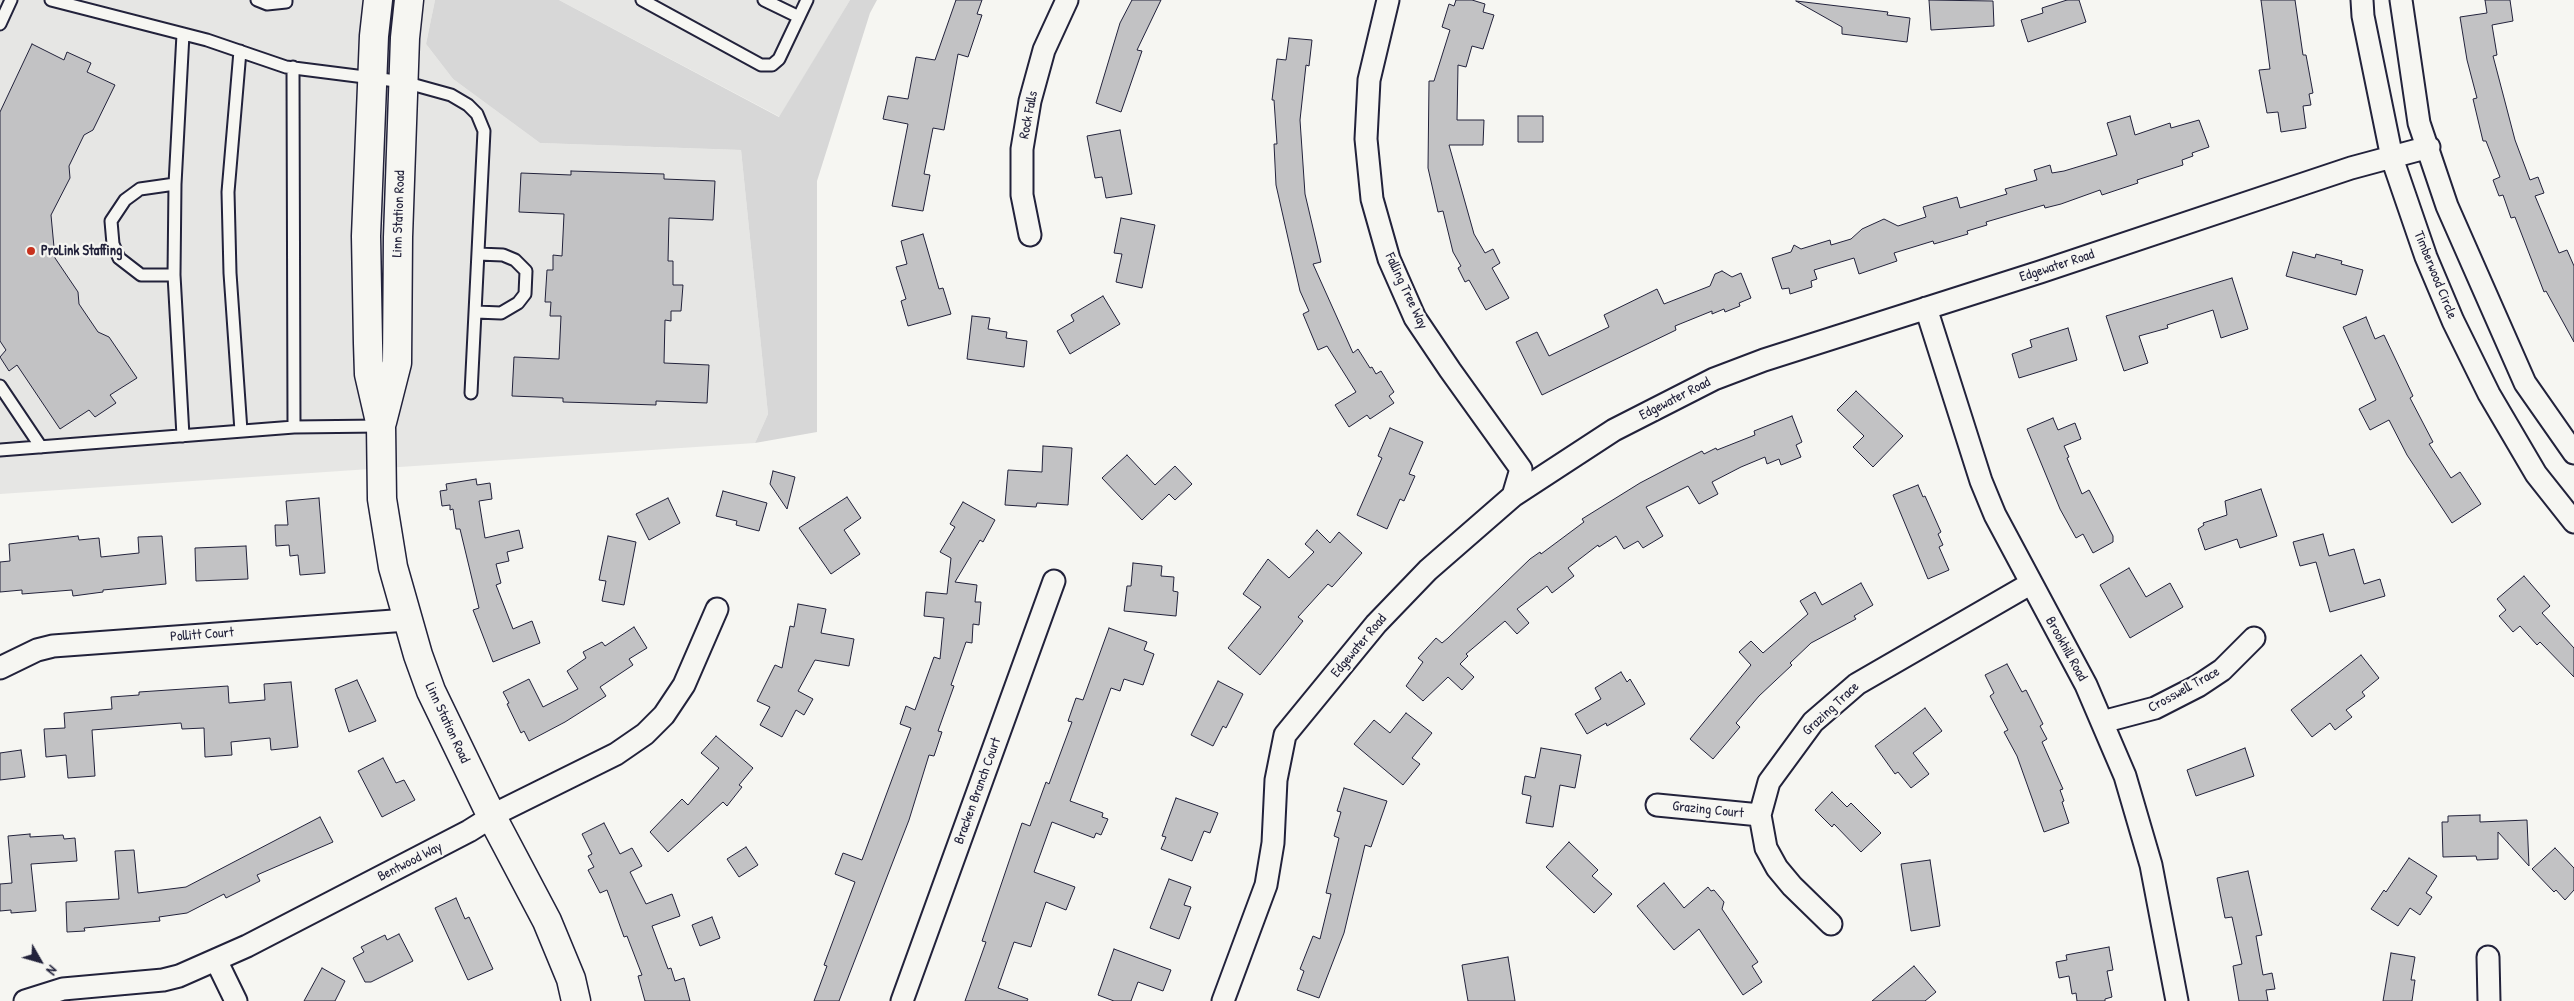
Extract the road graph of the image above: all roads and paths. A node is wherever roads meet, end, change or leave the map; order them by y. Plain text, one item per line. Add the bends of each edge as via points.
1 (11, 0) edge
2 (51, 0) edge
3 (257, 0) edge
4 (286, 0) edge
5 (378, 0) edge
6 (409, 0) edge
7 (642, 0) edge
8 (764, 0) edge
9 (807, 0) edge
10 (1067, 0) edge
11 (1388, 0) edge
12 (2362, 0) edge
13 (2401, 0) edge
14 (799, 17) junction
15 (0, 24) edge
16 (183, 34) junction
17 (240, 51) junction
18 (292, 67) junction
19 (372, 78) junction
20 (404, 82) junction
21 (2429, 147) junction
22 (2392, 158) junction
23 (175, 184) junction
24 (1030, 235) dead end
25 (478, 254) junction
26 (174, 275) junction
27 (1926, 308) junction
28 (476, 312) junction
29 (1, 389) edge
30 (471, 393) dead end
31 (381, 426) junction
32 (294, 427) junction
33 (241, 431) junction
34 (183, 436) junction
35 (41, 447) junction
36 (0, 450) edge
37 (2574, 453) edge
38 (1513, 496) junction
39 (2574, 522) edge
40 (1054, 581) dead end
41 (2030, 584) junction
42 (717, 609) dead end
43 (407, 620) junction
44 (2254, 638) dead end
45 (0, 668) edge
46 (2102, 722) junction
47 (1657, 804) dead end
48 (1760, 814) junction
49 (492, 817) junction
50 (1831, 924) dead end
51 (2488, 957) dead end
52 (216, 960) junction
53 (25, 1001) edge
54 (236, 1001) edge
55 (576, 1001) edge
56 (902, 1001) edge
57 (1222, 1001) edge
58 (2177, 1001) edge
59 (2489, 1001) edge

1 - 15 lane
2 - 16 lane
3 - 4 lane via 267,4
5 - 19 street, Linn Station Road
6 - 20 street, Linn Station Road
7 - 14 lane via 762,65 772,65 778,59
8 - 14 lane
9 - 14 lane
10 - 24 street, Rock Falls via 1044,50 1030,101 1022,149 1022,195
11 - 38 street, Falling Tree Way via 1369,80 1366,139 1372,199 1388,259 1415,318 1521,469
12 - 22 street, Timberwood Circle
13 - 21 street via 2419,123
16 - 17 lane
16 - 23 lane
17 - 18 lane
17 - 33 lane via 228,192
18 - 19 lane
18 - 32 lane
19 - 20 lane
19 - 31 street, Linn Station Road via 366,236 368,343 369,374
20 - 25 lane via 451,95 477,114 484,131
20 - 31 street, Linn Station Road via 398,237 398,363
21 - 22 street, Edgewater Road
21 - 37 street via 2447,206 2525,383
22 - 27 street, Edgewater Road via 2351,168
22 - 39 street, Timberwood Circle via 2426,257 2489,394 2536,474
23 - 26 lane
23 - 26 lane via 140,189 125,200 111,221 118,258 140,274
25 - 28 lane
25 - 28 lane via 502,255 516,260 526,272 526,279 525,294 518,303 501,313
26 - 34 lane
27 - 38 street, Edgewater Road via 1835,335 1714,380 1614,430
27 - 41 street, Brookhill Road via 1981,481
28 - 30 lane
29 - 35 lane
31 - 32 lane
31 - 43 street, Linn Station Road via 382,500 393,566
32 - 33 lane
33 - 34 lane
34 - 35 lane
35 - 36 lane
38 - 57 street, Edgewater Road via 1428,570 1376,624 1285,735 1276,780 1273,843 1266,885
40 - 56 street, Bracken Branch Court
41 - 46 street, Brookhill Road via 2086,685
41 - 48 street, Grazing Trace via 1879,670 1837,700 1797,741 1769,782
42 - 49 street, Bentwood Way via 684,685 664,715 645,734 616,754
43 - 45 street, Pollitt Court via 53,646
43 - 49 street, Linn Station Road via 431,691
44 - 46 street, Crosswell Trace via 2222,670 2198,686 2156,708
46 - 58 street, Brookhill Road via 2125,776 2151,865
47 - 48 street, Grazing Court
48 - 50 street, Grazing Trace via 1766,848 1777,868
49 - 52 street, Bentwood Way
49 - 55 street, Linn Station Road via 547,921 571,979
51 - 59 street
52 - 53 street, Bentwood Way via 163,980 62,989
52 - 54 street

